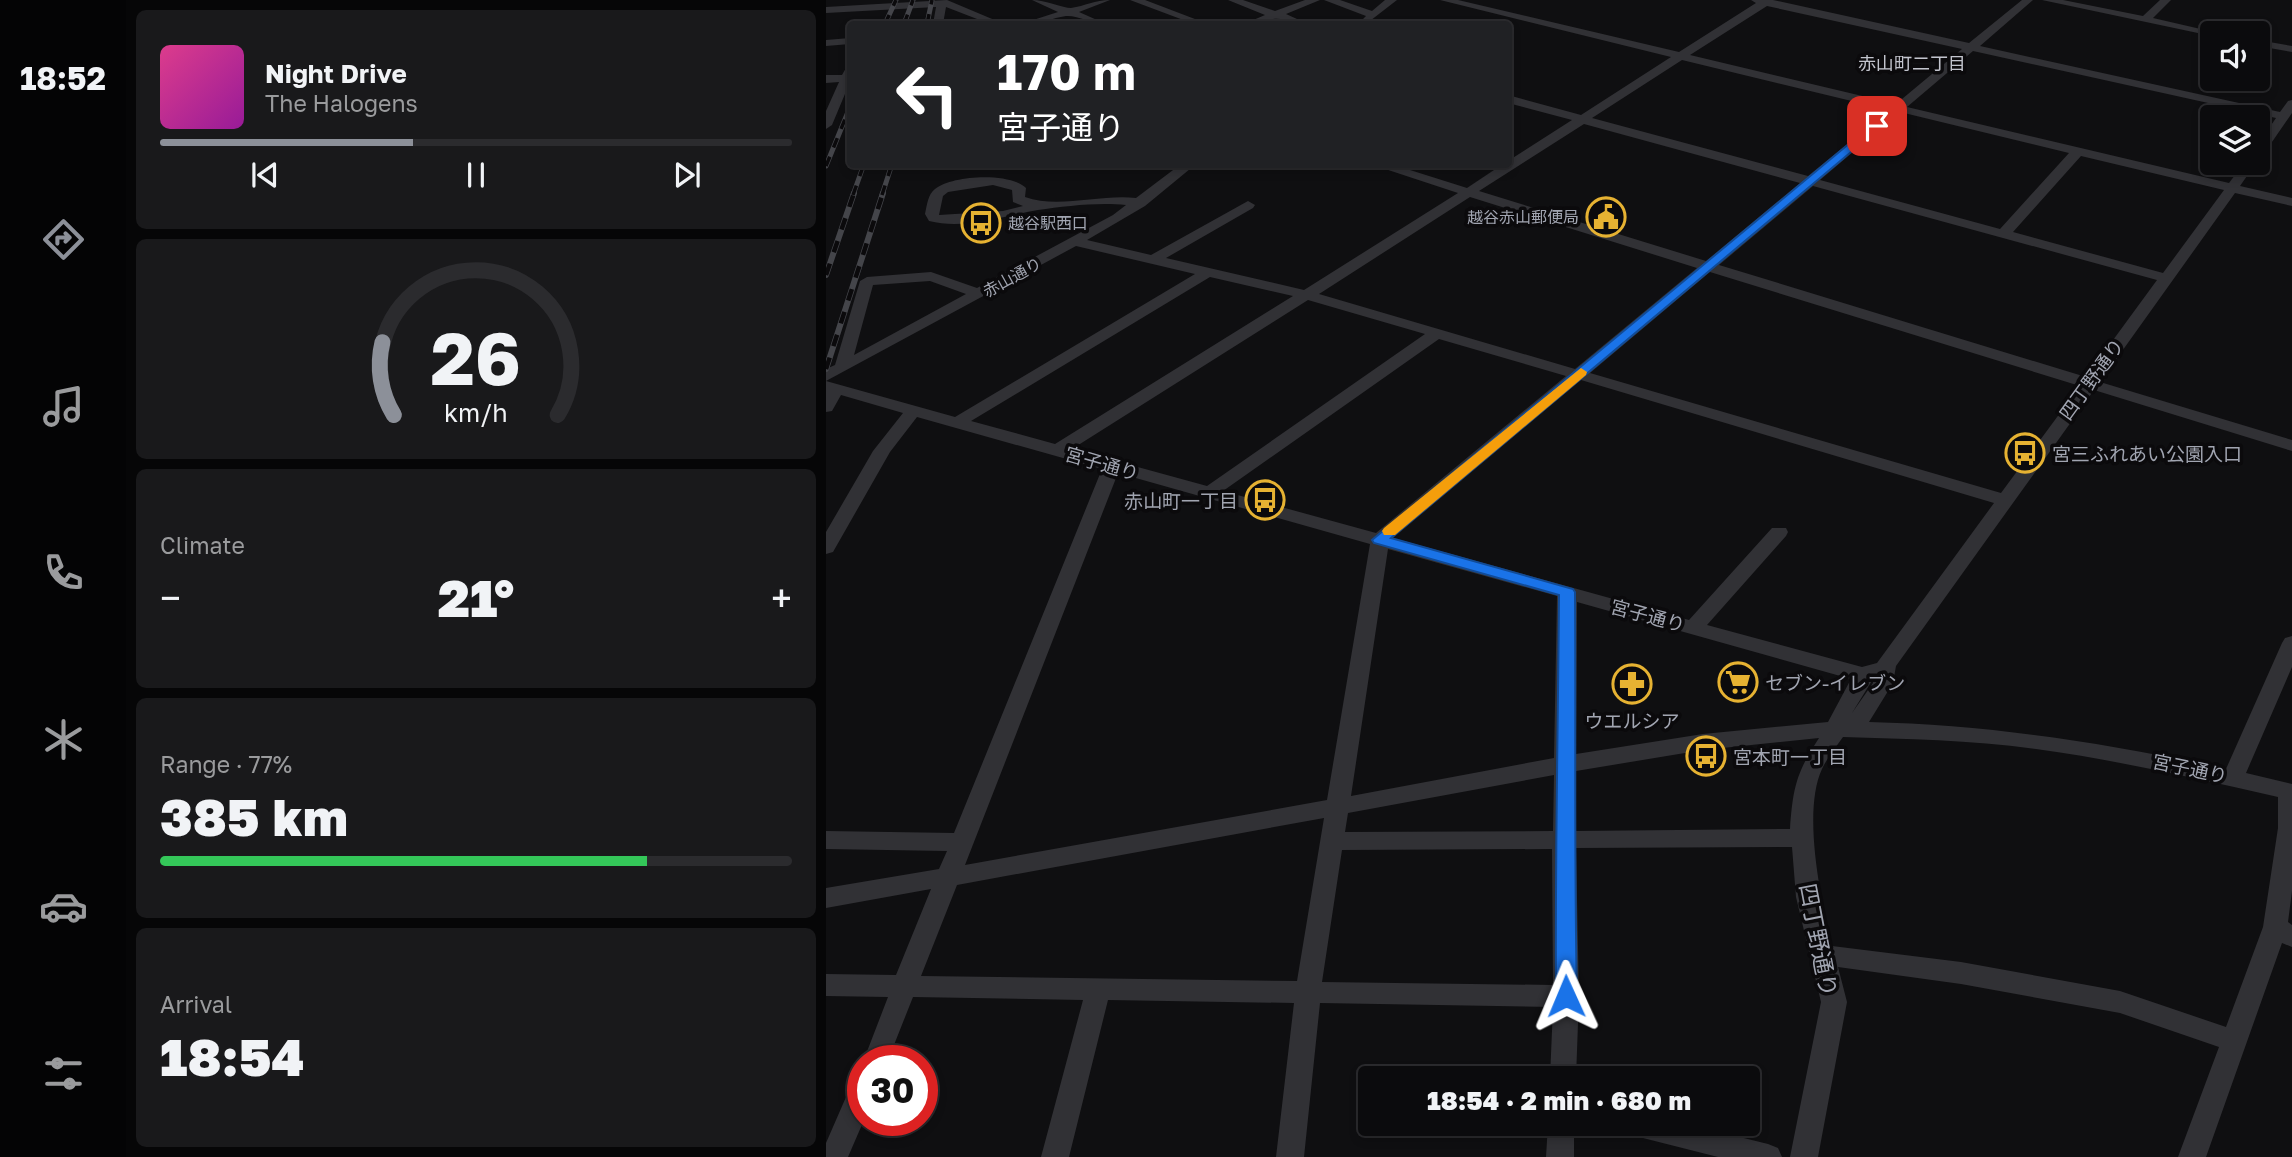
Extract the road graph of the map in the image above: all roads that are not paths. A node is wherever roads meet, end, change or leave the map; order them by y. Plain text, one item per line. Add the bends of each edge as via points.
1 (1037, 0) edge
2 (1105, 0) edge
3 (1135, 0) edge
4 (1233, 0) edge
5 (1315, 0) edge
6 (1329, 0) edge
7 (1392, 0) edge
8 (1445, 0) edge
9 (2028, 0) edge
10 (2047, 0) edge
11 (2166, 0) edge
12 (1763, 1) edge
13 (941, 2) edge
14 (883, 3) edge
15 (826, 10) edge
16 (1068, 12) junction
17 (1275, 15) junction
18 (1374, 15) junction
19 (876, 18) dead end
20 (2145, 20) junction
21 (938, 21) edge
22 (991, 21) edge
23 (1040, 21) edge
24 (1093, 21) edge
25 (1194, 21) edge
26 (1258, 21) edge
27 (1294, 21) edge
28 (1366, 21) edge
29 (2200, 31) edge
30 (847, 41) edge
31 (826, 43) edge
32 (2270, 45) edge
33 (1972, 47) junction
34 (2292, 50) edge
35 (1681, 55) junction
36 (847, 74) edge
37 (826, 79) edge
38 (847, 79) edge
39 (1512, 100) edge
40 (2292, 104) edge
41 (1898, 109) junction
42 (2283, 116) junction
43 (1582, 118) junction
44 (830, 120) edge
45 (2270, 135) edge
46 (2077, 152) junction
47 (1512, 164) edge
48 (1185, 168) edge
49 (1389, 168) edge
50 (1505, 168) edge
51 (2241, 175) edge
52 (1811, 180) junction
53 (2232, 188) junction
54 (1467, 193) junction
55 (2292, 202) edge
56 (1140, 203) junction
57 (1037, 205) junction
58 (1248, 205) dead end
59 (2004, 233) junction
60 (1076, 242) junction
61 (1154, 259) junction
62 (1707, 266) junction
63 (1210, 271) junction
64 (2166, 278) junction
65 (979, 294) junction
66 (1307, 295) junction
67 (1437, 333) junction
68 (842, 367) junction
69 (1576, 376) junction
70 (830, 383) edge
71 (2087, 384) junction
72 (826, 407) edge
73 (914, 410) junction
74 (957, 422) junction
75 (2292, 446) edge
76 (1058, 450) junction
77 (1112, 466) junction
78 (1210, 492) junction
79 (2005, 500) junction
80 (1779, 532) dead end
81 (1380, 540) junction
82 (826, 548) edge
83 (1567, 592) junction
84 (1694, 627) junction
85 (2292, 643) edge
86 (1885, 665) junction
87 (1864, 674) junction
88 (1837, 729) junction
89 (1567, 764) junction
90 (2234, 778) junction
91 (2291, 792) edge
92 (1337, 806) junction
93 (1801, 838) junction
94 (826, 840) edge
95 (1564, 840) junction
96 (1334, 841) junction
97 (962, 842) junction
98 (948, 876) junction
99 (826, 898) edge
100 (2283, 932) edge
101 (1824, 955) junction
102 (826, 985) edge
103 (907, 985) junction
104 (1098, 989) junction
105 (1308, 993) junction
106 (1566, 996) junction
107 (2232, 1041) junction
108 (881, 1045) edge
109 (1563, 1066) edge
110 (847, 1127) edge
111 (1561, 1136) edge
112 (1686, 1136) edge
113 (834, 1157) edge
114 (1055, 1157) edge
115 (1290, 1157) edge
116 (1560, 1157) edge
117 (1768, 1157) edge
118 (1804, 1157) edge
119 (2192, 1157) edge

1 - 16 street
2 - 16 street
3 - 25 street
4 - 17 street
5 - 17 street
6 - 18 street
7 - 18 street
8 - 35 street
9 - 33 street
10 - 20 street
11 - 20 street
12 - 33 street
12 - 35 street
13 - 14 street
13 - 21 street
13 - 22 street
14 - 15 street
14 - 19 street
16 - 23 street
16 - 24 street
17 - 26 street
17 - 27 street
18 - 28 street
20 - 29 street
30 - 31 street
32 - 34 street
33 - 41 street
33 - 42 street
35 - 41 street
35 - 43 street
36 - 37 street
38 - 44 street
39 - 43 street
40 - 42 street
41 - 46 street
41 - 52 street
42 - 45 street
43 - 47 street
43 - 52 street
46 - 53 street
46 - 59 street
48 - 56 street, 赤山通り
49 - 54 street
50 - 54 street
51 - 53 street, 四丁野通り
52 - 59 street
52 - 62 street
53 - 55 street
53 - 64 street, 四丁野通り
54 - 62 street
54 - 66 street
56 - 57 street
56 - 60 street, 赤山通り
57 - 57 street via 1004,215 943,220 932,214 937,194 955,186 1014,184 1019,188 1018,199
58 - 61 street
59 - 64 street
60 - 61 street
60 - 65 street, 赤山通り
61 - 63 street
62 - 69 street
62 - 71 street
63 - 66 street
63 - 74 street
64 - 71 street, 四丁野通り
65 - 68 street, 赤山通り
65 - 68 street via 931,276 867,281
66 - 67 street
66 - 76 street
67 - 69 street
67 - 78 street
68 - 70 street, 赤山通り
69 - 79 street
69 - 81 street
70 - 72 street
70 - 73 street, 宮子通り
71 - 75 street
71 - 79 street, 四丁野通り
73 - 74 street, 宮子通り
73 - 82 street via 882,451
74 - 76 street, 宮子通り
76 - 77 street, 宮子通り
77 - 78 street, 宮子通り
77 - 97 street
78 - 81 street, 宮子通り
79 - 86 street, 四丁野通り
80 - 84 street
81 - 83 street, 宮子通り
81 - 92 street
83 - 84 street, 宮子通り
83 - 89 street
84 - 87 street, 宮子通り
85 - 90 street
86 - 87 street
86 - 88 street, 四丁野通り via 1883,683 1861,718
87 - 88 street, 四丁野通り
88 - 89 street, 宮子通り via 1703,742
88 - 90 street, 宮子通り via 1946,732 2036,741
88 - 93 street, 四丁野通り via 1811,768
89 - 92 street, 宮子通り
89 - 95 street
90 - 91 street, 宮子通り
91 - 100 street
92 - 96 street
92 - 98 street, 宮子通り
93 - 95 street
93 - 101 street, 四丁野通り via 1813,925
94 - 97 street
95 - 96 street
95 - 106 street
96 - 105 street
97 - 98 street
98 - 99 street, 宮子通り
98 - 103 street
100 - 107 street
101 - 107 street via 2120,1002
101 - 118 street, 四丁野通り via 1834,1002
102 - 103 street
103 - 104 street
103 - 108 street
104 - 105 street
104 - 114 street
105 - 106 street
105 - 115 street
106 - 109 street
107 - 119 street
110 - 113 street
111 - 116 street
112 - 117 street

